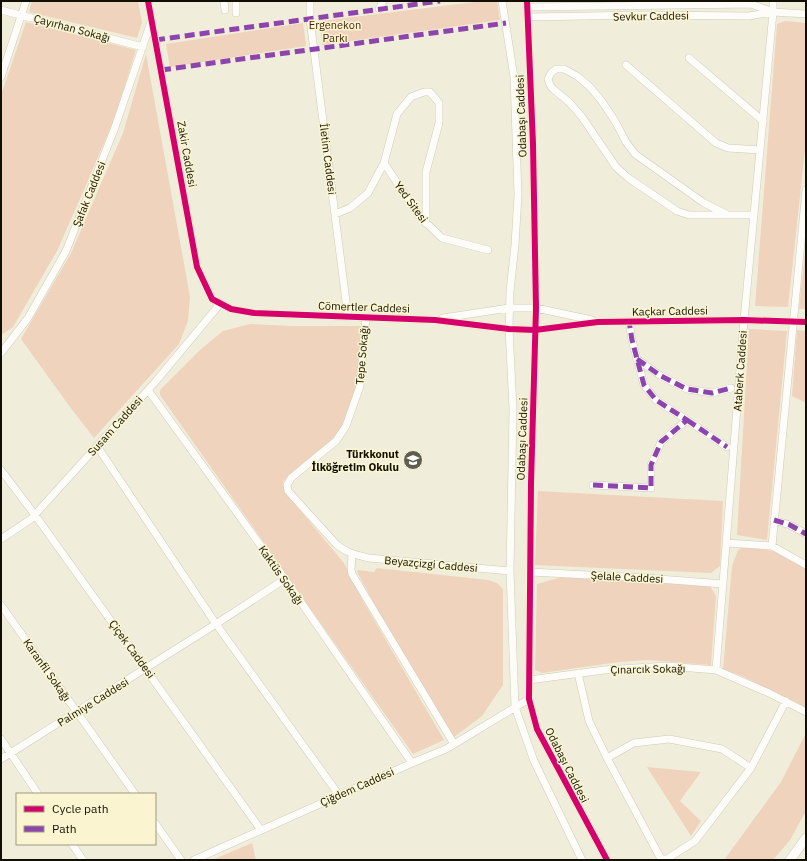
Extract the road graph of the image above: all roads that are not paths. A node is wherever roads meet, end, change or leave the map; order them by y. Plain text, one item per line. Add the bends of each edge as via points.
1 (26, 1) edge
2 (148, 1) edge
3 (224, 1) edge
4 (236, 1) edge
5 (310, 1) edge
6 (383, 1) edge
7 (502, 1) edge
8 (773, 1) edge
9 (583, 3) edge
10 (527, 4) edge
11 (1, 10) edge
12 (225, 10) dead end
13 (379, 10) dead end
14 (236, 12) dead end
15 (773, 12) junction
16 (806, 14) edge
17 (22, 15) junction
18 (528, 17) junction
19 (151, 22) junction
20 (143, 47) junction
21 (689, 58) dead end
22 (626, 65) dead end
23 (1, 77) edge
24 (763, 120) junction
25 (760, 150) junction
26 (384, 163) junction
27 (806, 190) edge
28 (335, 214) junction
29 (726, 214) junction
30 (754, 215) junction
31 (426, 223) junction
32 (488, 250) dead end
33 (220, 304) junction
34 (509, 308) junction
35 (536, 308) junction
36 (348, 317) junction
37 (366, 317) junction
38 (435, 320) junction
39 (744, 320) junction
40 (629, 321) junction
41 (598, 322) junction
42 (792, 322) junction
43 (806, 322) edge
44 (509, 329) junction
45 (535, 330) junction
46 (1, 353) edge
47 (637, 359) junction
48 (731, 388) dead end
49 (148, 390) junction
50 (687, 420) junction
51 (97, 446) junction
52 (727, 447) dead end
53 (1, 470) edge
54 (594, 485) dead end
55 (35, 515) junction
56 (774, 520) junction
57 (806, 534) edge
58 (1, 539) edge
59 (727, 543) junction
60 (772, 546) junction
61 (352, 554) junction
62 (806, 564) edge
63 (510, 571) junction
64 (530, 572) junction
65 (285, 579) junction
66 (723, 584) junction
67 (1, 605) edge
68 (216, 624) junction
69 (146, 668) junction
70 (716, 670) junction
71 (578, 673) junction
72 (529, 680) junction
73 (529, 699) junction
74 (786, 701) junction
75 (515, 707) junction
76 (76, 712) junction
77 (806, 712) edge
78 (1, 739) edge
79 (454, 744) junction
80 (10, 753) junction
81 (607, 758) junction
82 (1, 759) edge
83 (412, 763) junction
84 (751, 768) junction
85 (37, 793) edge
86 (134, 793) edge
87 (339, 795) junction
88 (156, 824) edge
89 (261, 830) junction
90 (806, 838) edge
91 (73, 845) edge
92 (83, 860) edge
93 (181, 860) edge
94 (194, 860) edge
95 (582, 860) edge
96 (607, 860) edge
97 (790, 860) edge

1 - 17 street
2 - 19 street, Zakir Caddesi
3 - 12 street
4 - 14 street
5 - 28 street, İletim Caddesi via 310,19
6 - 13 street
7 - 34 street, Odabaşı Caddesi via 514,77 518,195
8 - 15 street, Ataberk Caddesi
9 - 10 street, Sevkur Caddesi
9 - 15 street, Sevkur Caddesi via 751,4
10 - 18 street, Odabaşı Caddesi
11 - 17 street, Çayırhan Sokağı
15 - 16 street, Sevkur Caddesi
15 - 18 street, Sevkur Caddesi via 749,16
15 - 24 street, Ataberk Caddesi
17 - 20 street, Çayırhan Sokağı
17 - 23 street
18 - 35 street, Odabaşı Caddesi
19 - 20 street, Şafak Caddesi
19 - 33 street, Zakir Caddesi via 197,267 212,299
20 - 46 street, Şafak Caddesi via 114,130 66,251 28,318
21 - 24 street
22 - 25 street via 716,143 728,148
24 - 25 street, Ataberk Caddesi
25 - 30 street, Ataberk Caddesi
26 - 28 street via 368,193 350,208
26 - 31 street, Yed Sitesi via 420,218
26 - 31 street via 397,114 411,97 430,92 439,103 438,123 426,172
27 - 42 street
28 - 36 street, İletim Caddesi
29 - 29 street via 704,203 635,154 601,100 589,86 564,69 556,69 551,73 548,79 550,85 582,117 616,167 627,177 677,211 689,215
29 - 30 street
30 - 39 street, Ataberk Caddesi
31 - 32 street, Yed Sitesi via 442,238
33 - 36 street, Cömertler Caddesi via 231,309 254,313
33 - 49 street, Susam Caddesi
34 - 35 street, Cömertler Caddesi
34 - 38 street, Cömertler Caddesi
34 - 44 street, Odabaşı Caddesi
35 - 41 street, Kaçkar Caddesi
35 - 45 street, Odabaşı Caddesi
36 - 37 street, Cömertler Caddesi
37 - 38 street, Cömertler Caddesi
37 - 61 street, Tepe Sokağı via 360,386 346,426 336,441 291,478 287,485 288,491 337,545
38 - 44 street, Cömertler Caddesi
39 - 40 street, Kaçkar Caddesi
39 - 42 street, Kaçkar Caddesi
39 - 59 street, Ataberk Caddesi
40 - 41 street, Kaçkar Caddesi
40 - 47 street
41 - 45 street, Kaçkar Caddesi
42 - 43 street, Kaçkar Caddesi
42 - 56 street
44 - 45 street, Cömertler Caddesi
44 - 63 street, Odabaşı Caddesi via 513,408
45 - 64 street, Odabaşı Caddesi
47 - 48 street via 661,376 687,388 712,393
47 - 50 street via 644,385 656,400
49 - 51 street, Susam Caddesi
49 - 65 street, Kaktüs Sokağı
50 - 52 street
50 - 54 street via 661,442 650,465 651,488
51 - 55 street, Susam Caddesi
51 - 68 street
53 - 55 street, Çiçek Caddesi
55 - 58 street, Susam Caddesi
55 - 69 street, Çiçek Caddesi
56 - 57 street
56 - 60 street
59 - 60 street
59 - 66 street, Ataberk Caddesi
60 - 62 street
61 - 63 street, Beyazçizgi Caddesi via 369,558
61 - 79 street via 352,574
63 - 75 street, Odabaşı Caddesi
64 - 66 street, Şelale Caddesi
64 - 72 street, Odabaşı Caddesi
65 - 68 street, Palmiye Caddesi
65 - 83 street, Kaktüs Sokağı
66 - 70 street, Ataberk Caddesi
67 - 76 street, Karanfil Sokağı
68 - 69 street, Palmiye Caddesi
68 - 87 street
69 - 76 street, Palmiye Caddesi
69 - 89 street, Çiçek Caddesi
70 - 71 street, Çınarcık Sokağı via 667,666
70 - 74 street, Çınarcık Sokağı
71 - 72 street, Çınarcık Sokağı
71 - 81 street via 589,721
72 - 73 street, Odabaşı Caddesi
73 - 75 street, Çiğdem Caddesi
73 - 96 street, Odabaşı Caddesi via 537,729
74 - 77 street, Çınarcık Sokağı
74 - 84 street
75 - 79 street, Çiğdem Caddesi
75 - 95 street, Odabaşı Caddesi via 534,761
76 - 80 street, Palmiye Caddesi
76 - 86 street, Karanfil Sokağı
78 - 80 street
79 - 83 street, Çiğdem Caddesi
80 - 82 street, Palmiye Caddesi
80 - 85 street
81 - 84 street via 634,743 669,739 722,749
81 - 84 street via 661,859 695,841
83 - 87 street, Çiğdem Caddesi
87 - 89 street, Çiğdem Caddesi
88 - 93 street
89 - 94 street, Çiğdem Caddesi
90 - 97 street
91 - 92 street

